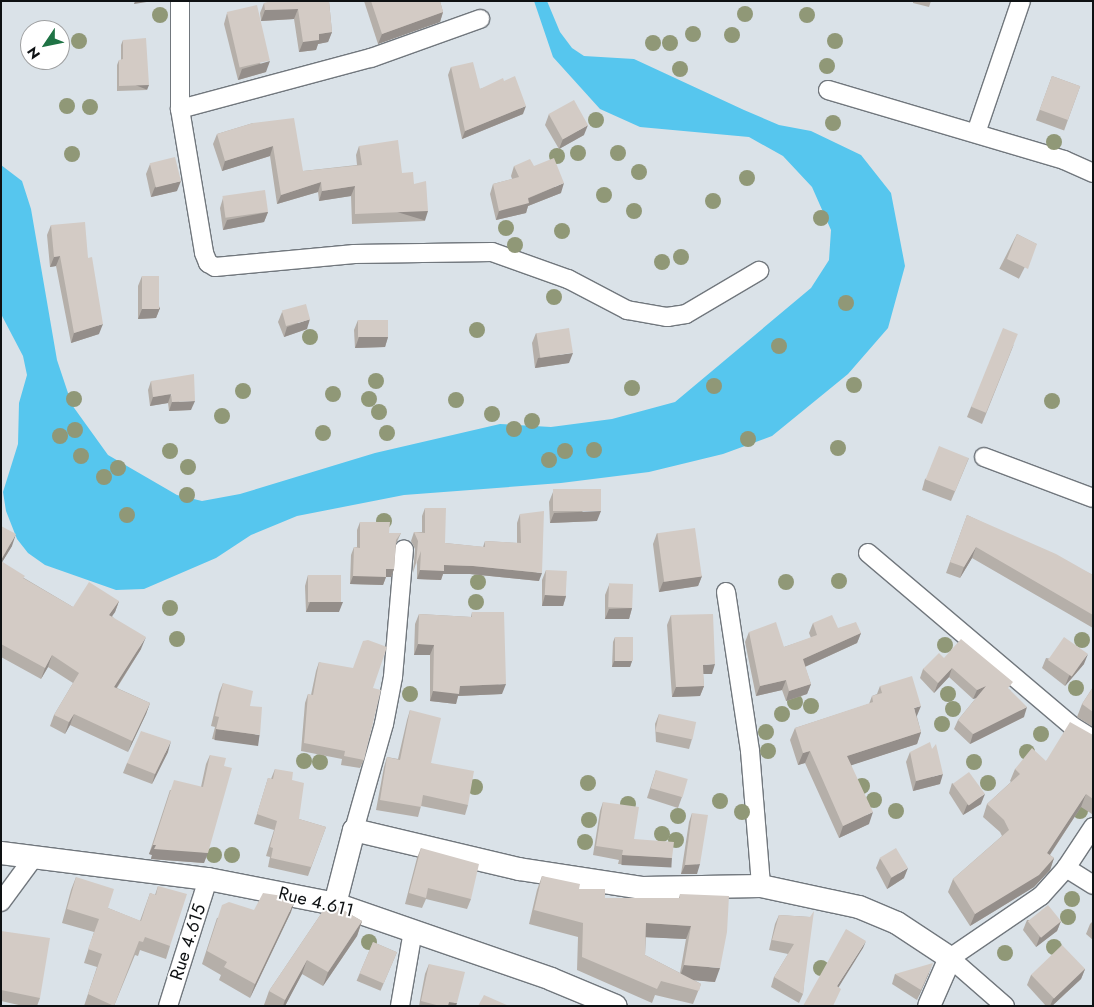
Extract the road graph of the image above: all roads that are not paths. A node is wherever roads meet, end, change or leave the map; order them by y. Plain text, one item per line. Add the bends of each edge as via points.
1 (180, 1) edge
2 (1021, 1) edge
3 (480, 19) dead end
4 (828, 90) dead end
5 (180, 109) junction
6 (976, 133) junction
7 (1093, 174) edge
8 (759, 271) dead end
9 (984, 458) dead end
10 (1093, 498) edge
11 (404, 549) dead end
12 (868, 554) dead end
13 (726, 592) dead end
14 (1093, 739) edge
15 (1093, 827) edge
16 (354, 830) junction
17 (1, 853) edge
18 (34, 857) junction
19 (1066, 868) junction
20 (208, 879) junction
21 (1093, 885) edge
22 (762, 886) junction
23 (1, 902) edge
24 (335, 904) junction
25 (413, 931) junction
26 (950, 958) junction
27 (168, 1006) edge
28 (400, 1006) edge
29 (616, 1006) edge
30 (929, 1006) edge
31 (1005, 1006) edge

1 - 5 street
2 - 6 street
3 - 5 street via 372,58
4 - 6 street
5 - 8 street via 204,253 208,263 215,267 354,254 492,252 568,280 627,310 667,318 686,314
6 - 7 street via 1064,160
9 - 10 street
11 - 16 street via 393,677 384,724
12 - 14 street via 1072,726
13 - 22 street via 750,751
15 - 19 street
16 - 22 street via 519,869 642,888
16 - 24 street
17 - 18 street, Rue 4.611
18 - 20 street, Rue 4.611
18 - 23 street
19 - 21 street
19 - 26 street via 1041,896
20 - 24 street, Rue 4.611
20 - 27 street, Rue 4.615
22 - 26 street via 859,907 897,923
24 - 25 street, Rue 4.611
25 - 28 street
25 - 29 street, Rue 4.611
26 - 30 street
26 - 31 street

